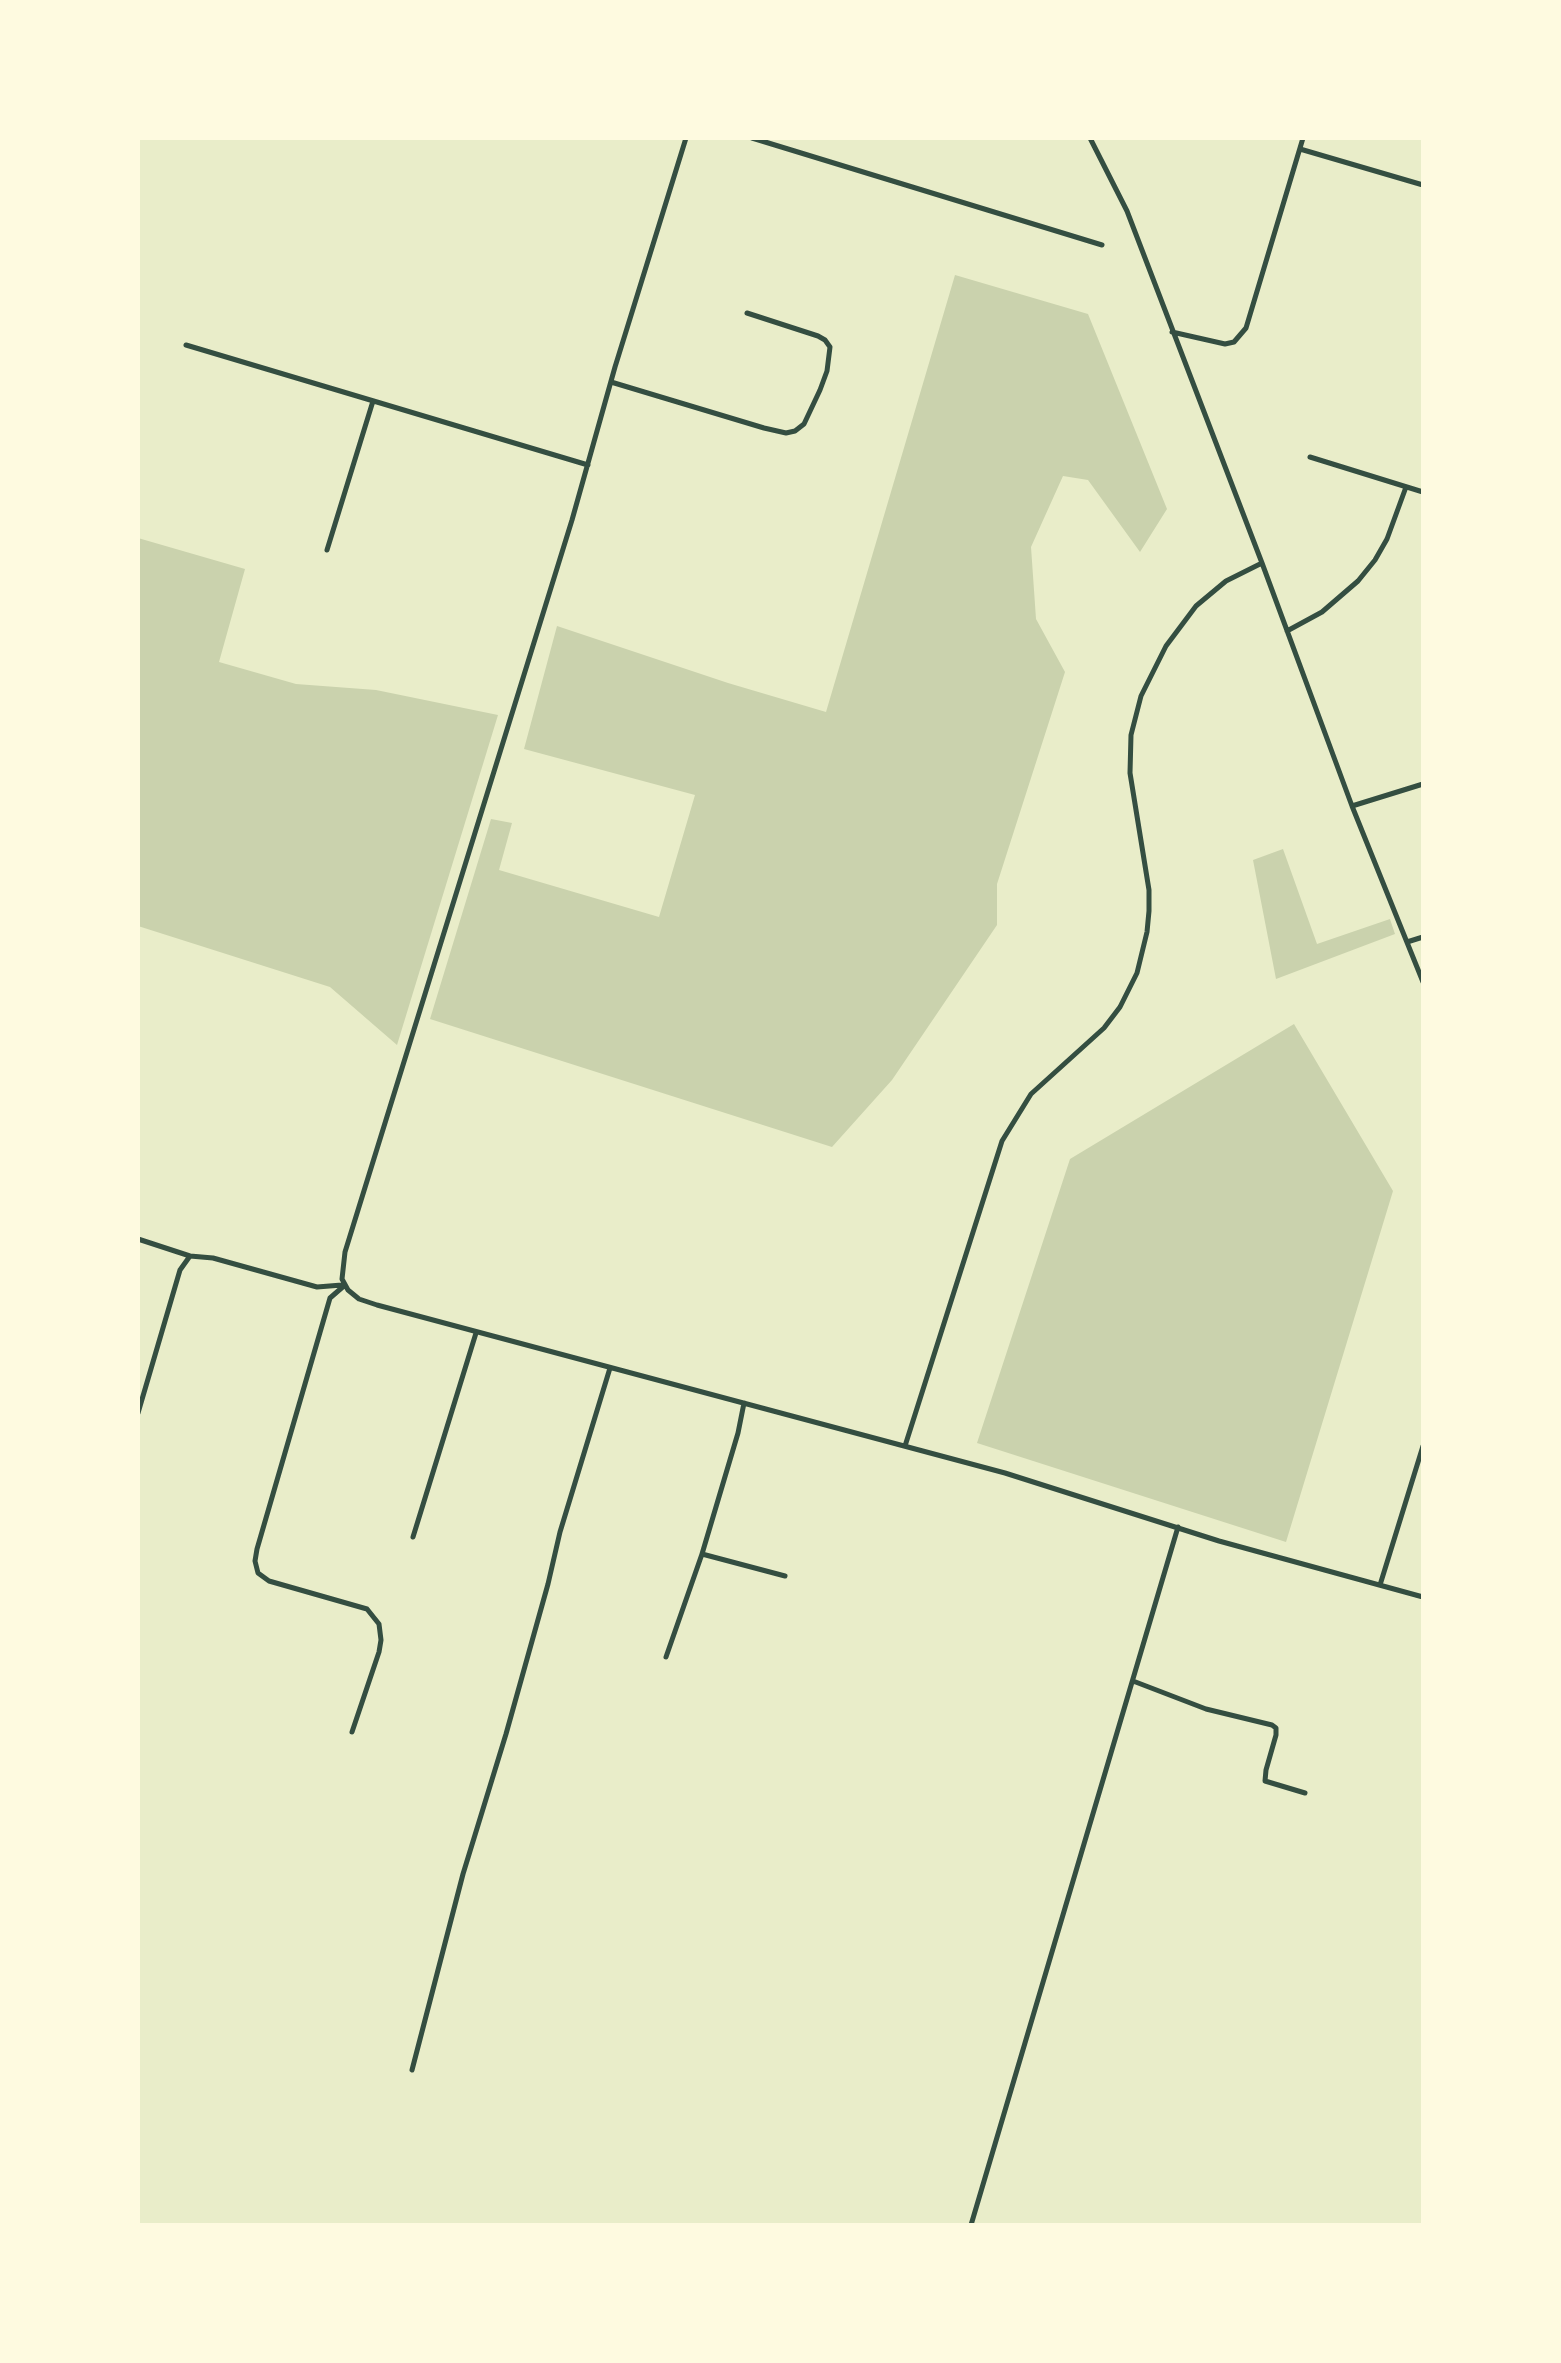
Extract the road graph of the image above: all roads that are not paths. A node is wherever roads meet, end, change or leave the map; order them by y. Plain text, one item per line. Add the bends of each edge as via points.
1 (686, 138) edge
2 (752, 138) edge
3 (1090, 138) edge
4 (1303, 138) edge
5 (1300, 149) junction
6 (1423, 186) edge
7 (1102, 245) dead end
8 (747, 313) dead end
9 (1172, 332) junction
10 (186, 345) dead end
11 (611, 382) junction
12 (373, 401) junction
13 (1310, 457) dead end
14 (588, 465) junction
15 (1406, 487) junction
16 (1423, 492) edge
17 (327, 550) dead end
18 (1262, 563) junction
19 (1287, 631) junction
20 (1423, 784) edge
21 (1352, 806) junction
22 (1423, 937) edge
23 (1407, 942) junction
24 (1423, 982) edge
25 (138, 1239) edge
26 (190, 1256) junction
27 (345, 1285) junction
28 (476, 1333) junction
29 (610, 1368) junction
30 (744, 1403) junction
31 (138, 1413) edge
32 (905, 1446) junction
33 (1423, 1446) edge
34 (1178, 1527) junction
35 (413, 1537) dead end
36 (702, 1554) junction
37 (785, 1576) dead end
38 (1380, 1585) junction
39 (1423, 1597) edge
40 (666, 1657) dead end
41 (1133, 1681) junction
42 (352, 1732) dead end
43 (1305, 1793) dead end
44 (412, 2070) dead end
45 (971, 2225) edge

1 - 11 street
2 - 7 street
3 - 9 street via 1127,211
4 - 5 street
5 - 6 street
5 - 9 street via 1251,314 1240,336 1225,344
8 - 11 street via 818,336 830,347 828,371 804,424 795,431 764,428
9 - 18 street
10 - 12 street
11 - 14 street
12 - 14 street
12 - 17 street
13 - 15 street
14 - 27 street via 345,1252
15 - 16 street
15 - 19 street via 1387,538 1358,581 1322,612
18 - 19 street
18 - 32 street via 1226,581 1196,606 1166,646 1141,696 1131,735 1130,773 1149,911 1137,974 1104,1028 1031,1094 1002,1141
19 - 21 street
20 - 21 street
21 - 23 street
22 - 23 street
23 - 24 street
25 - 26 street
26 - 27 street via 213,1258 317,1287
26 - 31 street via 180,1270
27 - 28 street via 359,1299
27 - 42 street via 330,1298 255,1568 269,1581 366,1609 379,1624 379,1653
28 - 29 street
28 - 35 street
29 - 30 street
29 - 44 street via 463,1874
30 - 32 street
30 - 36 street
32 - 34 street
33 - 38 street
34 - 38 street
34 - 41 street
36 - 37 street
36 - 40 street
38 - 39 street
41 - 43 street via 1206,1709 1272,1725 1276,1735 1265,1781
41 - 45 street

